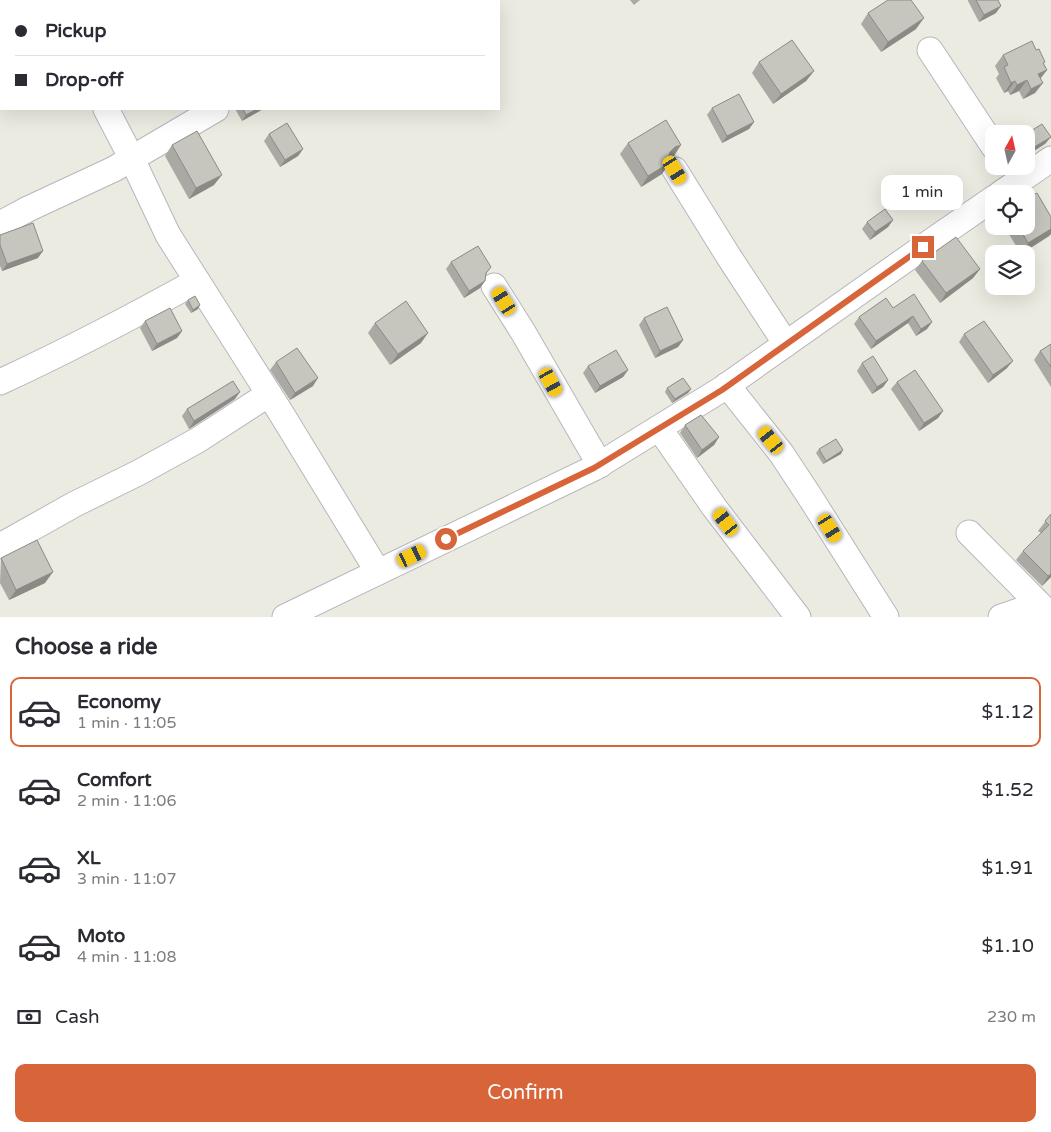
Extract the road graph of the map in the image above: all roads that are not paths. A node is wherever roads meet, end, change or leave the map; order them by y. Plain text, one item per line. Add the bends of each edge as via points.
1 (930, 50) dead end
2 (107, 110) edge
3 (214, 110) edge
4 (985, 133) edge
5 (132, 158) junction
6 (1051, 159) edge
7 (675, 170) dead end
8 (1007, 181) edge
9 (985, 204) edge
10 (0, 224) edge
11 (197, 281) junction
12 (494, 286) dead end
13 (786, 344) junction
14 (0, 382) edge
15 (727, 386) junction
16 (268, 394) junction
17 (660, 428) junction
18 (600, 464) junction
19 (969, 533) dead end
20 (0, 546) edge
21 (378, 572) junction
22 (1045, 610) edge
23 (285, 617) edge
24 (798, 617) edge
25 (886, 617) edge
26 (1000, 617) edge

1 - 4 street
2 - 5 street
3 - 5 street
5 - 10 street
5 - 11 street via 168,235
6 - 8 street
7 - 13 street
9 - 13 street
11 - 14 street
11 - 16 street
12 - 18 street
13 - 15 street
15 - 17 street
15 - 25 street via 782,453
16 - 20 street via 198,440
16 - 21 street
17 - 18 street
17 - 24 street via 714,507
18 - 21 street
19 - 22 street
21 - 23 street
22 - 26 street

